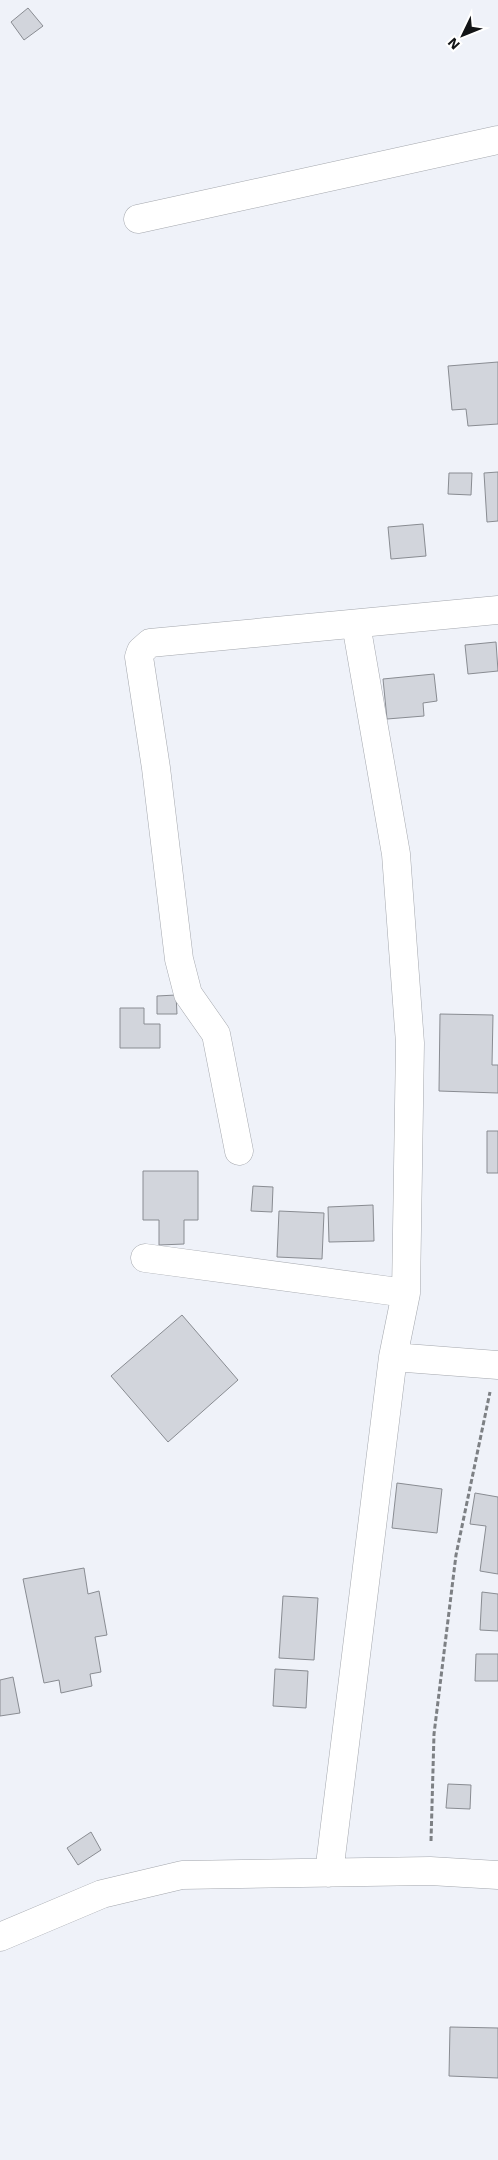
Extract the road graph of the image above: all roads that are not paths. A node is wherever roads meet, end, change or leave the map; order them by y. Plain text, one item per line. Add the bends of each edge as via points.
1 (498, 140) edge
2 (138, 219) dead end
3 (498, 610) edge
4 (356, 624) junction
5 (239, 1151) dead end
6 (145, 1258) dead end
7 (406, 1292) junction
8 (393, 1357) junction
9 (497, 1365) edge
10 (330, 1873) junction
11 (498, 1875) edge
12 (0, 1936) edge

1 - 2 street
3 - 4 street
4 - 5 street via 150,643 139,657 179,959 188,994 216,1034
4 - 7 street via 396,854 410,1042
6 - 7 street
7 - 8 street
8 - 9 street
8 - 10 street
10 - 11 street via 430,1870
10 - 12 street via 182,1875 102,1894

